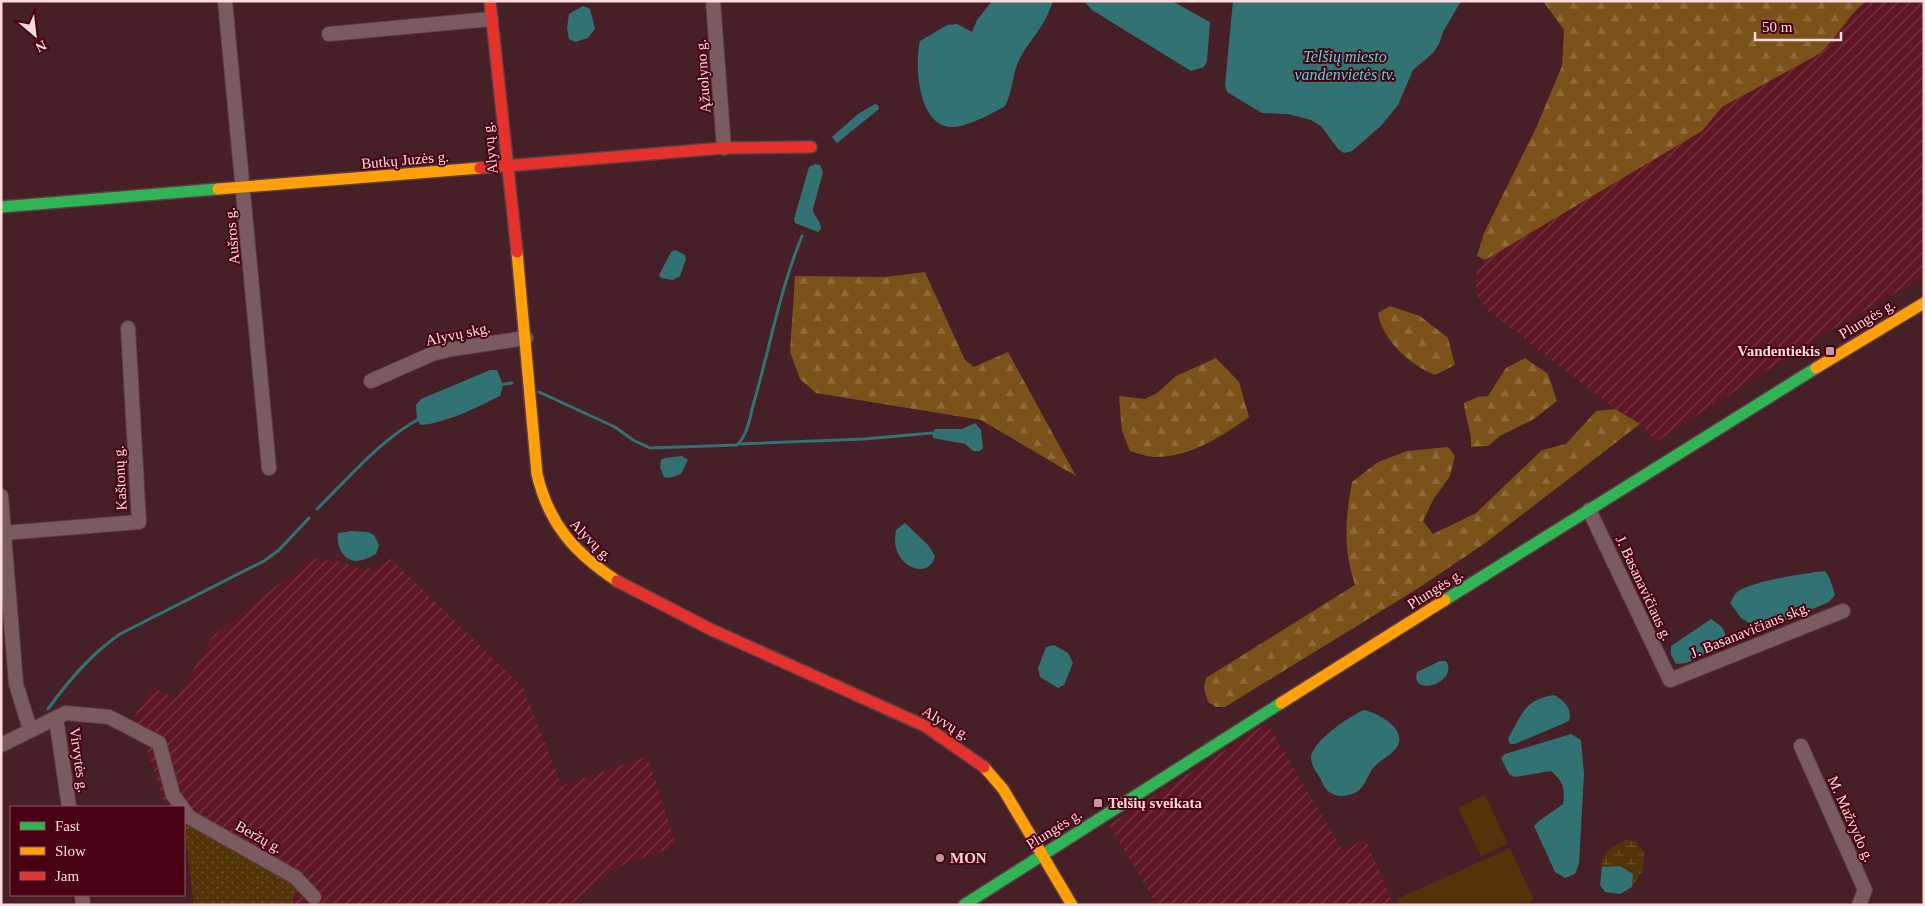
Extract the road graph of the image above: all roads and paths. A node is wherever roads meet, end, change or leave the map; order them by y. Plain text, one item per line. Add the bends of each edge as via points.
1 (225, 1) edge
2 (490, 1) edge
3 (713, 1) edge
4 (492, 19) junction
5 (329, 34) dead end
6 (811, 147) dead end
7 (724, 148) junction
8 (507, 167) junction
9 (244, 188) junction
10 (1, 207) edge
11 (1924, 303) edge
12 (128, 328) dead end
13 (526, 338) junction
14 (371, 381) dead end
15 (269, 468) dead end
16 (1, 496) edge
17 (1589, 510) junction
18 (4, 533) junction
19 (1843, 610) dead end
20 (1670, 680) joint
21 (56, 718) junction
22 (30, 729) junction
23 (1, 745) edge
24 (1801, 746) dead end
25 (69, 806) edge
26 (181, 806) edge
27 (185, 812) edge
28 (1043, 853) junction
29 (314, 897) dead end
30 (964, 905) edge
31 (1072, 905) edge
32 (1859, 905) edge

1 - 9 street, Aušros g.
2 - 4 street, Alyvų g.
3 - 7 street, Ąžuolyno g.
4 - 5 street
4 - 8 street, Alyvų g.
6 - 7 street, Butkų Juzės g.
7 - 8 street, Butkų Juzės g.
8 - 9 street, Butkų Juzės g.
8 - 13 street, Alyvų g.
9 - 10 street, Butkų Juzės g.
9 - 15 street, Aušros g.
11 - 17 street, Plungės g.
12 - 18 street, Kaštonų g. via 139,522
13 - 14 street, Alyvų skg. via 432,354
13 - 28 street, Alyvų g. via 533,431 543,500 557,526 577,551 604,574 640,594 941,735 997,782
16 - 18 street
17 - 20 street, J. Basanavičiaus g.
17 - 28 street, Plungės g.
18 - 22 street via 16,684
19 - 20 street, J. Basanavičiaus skg.
21 - 22 street, Beržų g.
21 - 25 street, Virvytės g.
21 - 26 street, Beržų g. via 66,713 109,717 159,742 173,795
22 - 23 street, Beržų g.
24 - 32 street, M. Mažvydo g. via 1865,890
27 - 29 street, Beržų g. via 189,817 295,876
28 - 30 street, Plungės g.
28 - 31 street, Alyvų g.

